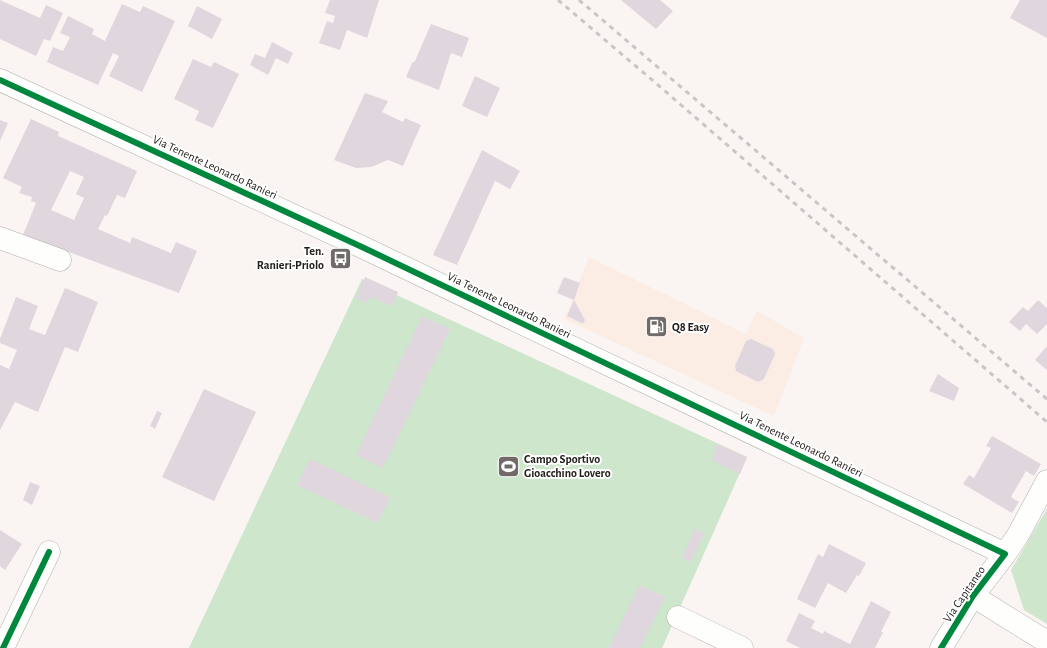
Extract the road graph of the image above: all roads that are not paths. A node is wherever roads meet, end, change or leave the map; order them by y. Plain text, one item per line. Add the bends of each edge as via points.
1 (0, 80) edge
2 (0, 238) edge
3 (60, 260) dead end
4 (1047, 481) edge
5 (49, 552) dead end
6 (1006, 554) junction
7 (973, 596) junction
8 (678, 617) dead end
9 (1047, 642) edge
10 (3, 648) edge
11 (742, 648) edge
12 (942, 648) edge

1 - 6 street, Via Tenente Leonardo Ranieri via 362,247
2 - 3 street
4 - 6 street, Via Capitaneo
5 - 10 street
6 - 7 street, Via Capitaneo
7 - 9 street
7 - 12 street, Via Capitaneo
8 - 11 street

